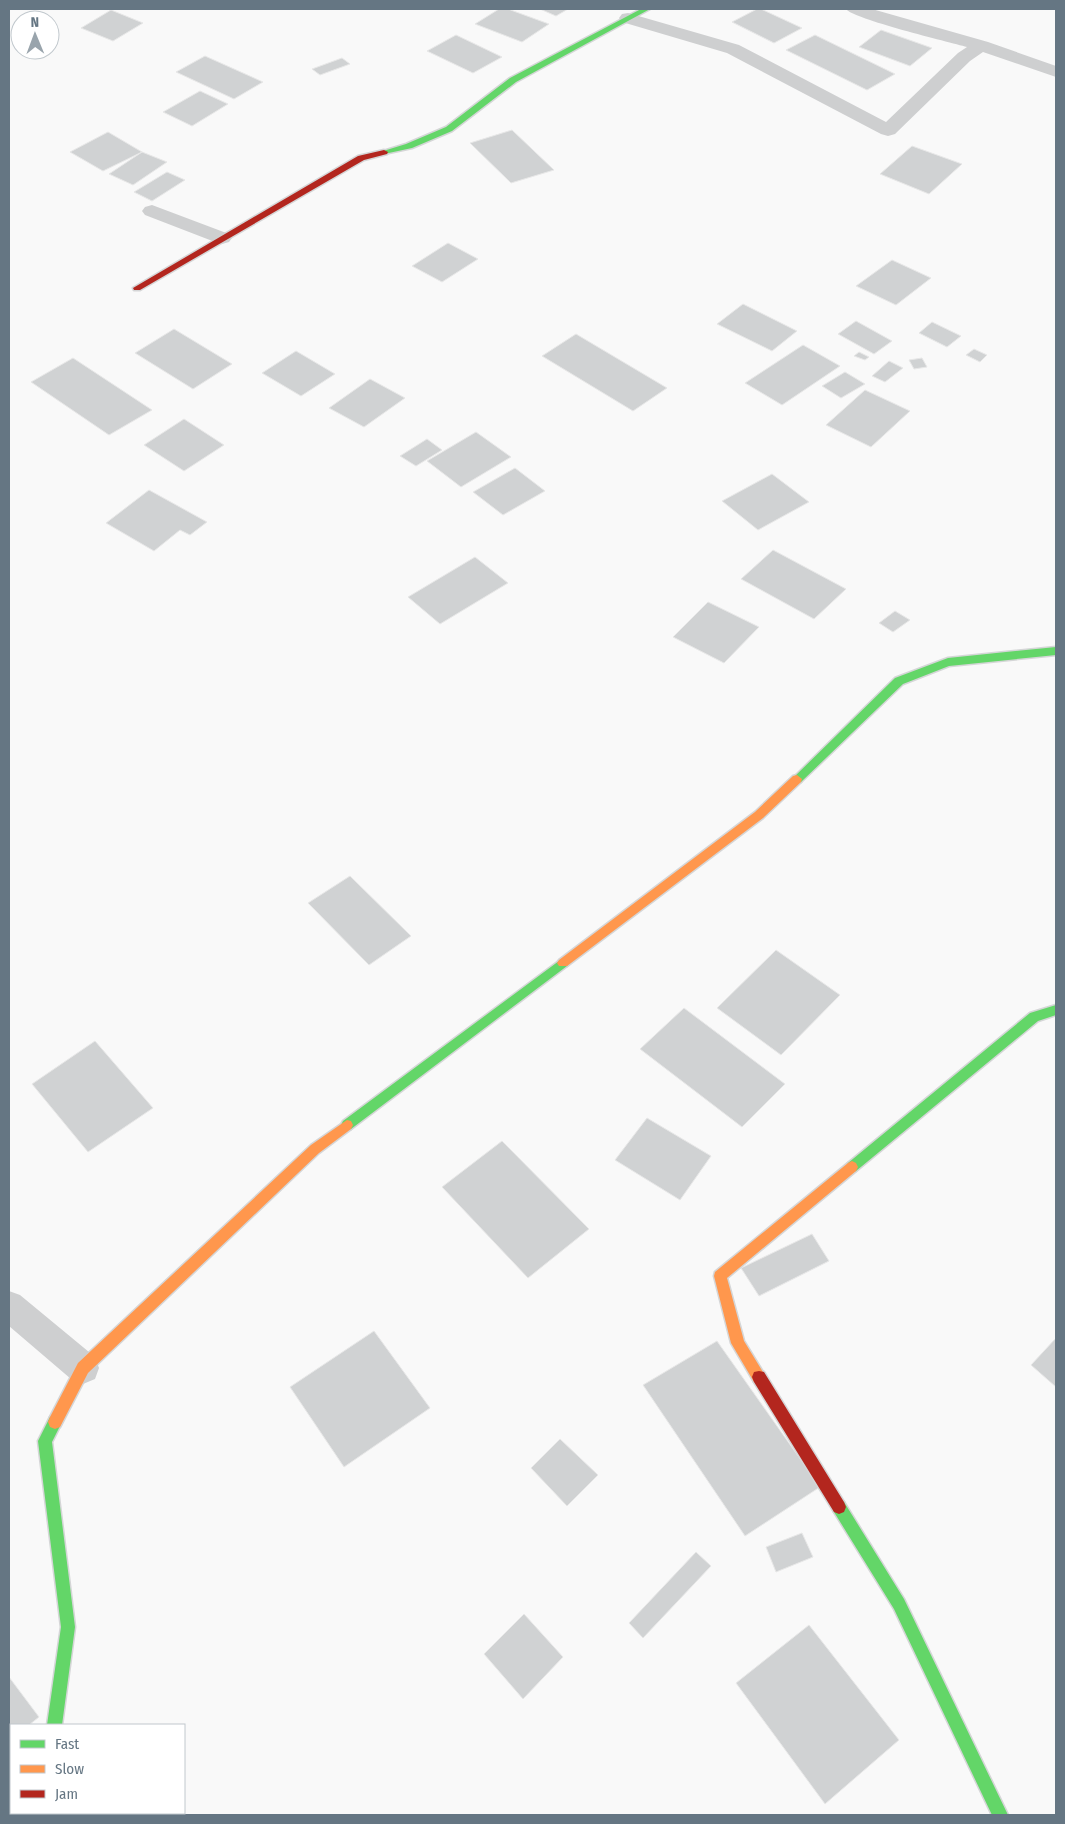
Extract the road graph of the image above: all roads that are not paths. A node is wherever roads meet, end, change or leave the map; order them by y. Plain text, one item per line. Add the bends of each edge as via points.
1 (646, 9) edge
2 (855, 9) edge
3 (628, 18) junction
4 (980, 46) junction
5 (1056, 72) edge
6 (152, 211) dead end
7 (222, 238) junction
8 (137, 288) dead end
9 (1056, 651) edge
10 (1056, 1010) edge
11 (9, 1306) edge
12 (84, 1368) junction
13 (55, 1724) edge
14 (1000, 1815) edge

1 - 3 street
2 - 4 street
3 - 4 street via 733,48 888,130 964,57
3 - 7 street via 513,80 449,129 409,146 361,158
4 - 5 street via 1023,58
6 - 7 street
7 - 8 street
9 - 12 street via 948,662 900,681 759,815 314,1149
10 - 14 street via 1034,1017 720,1276 738,1343 899,1604
11 - 12 street
12 - 13 street via 45,1441 68,1627

